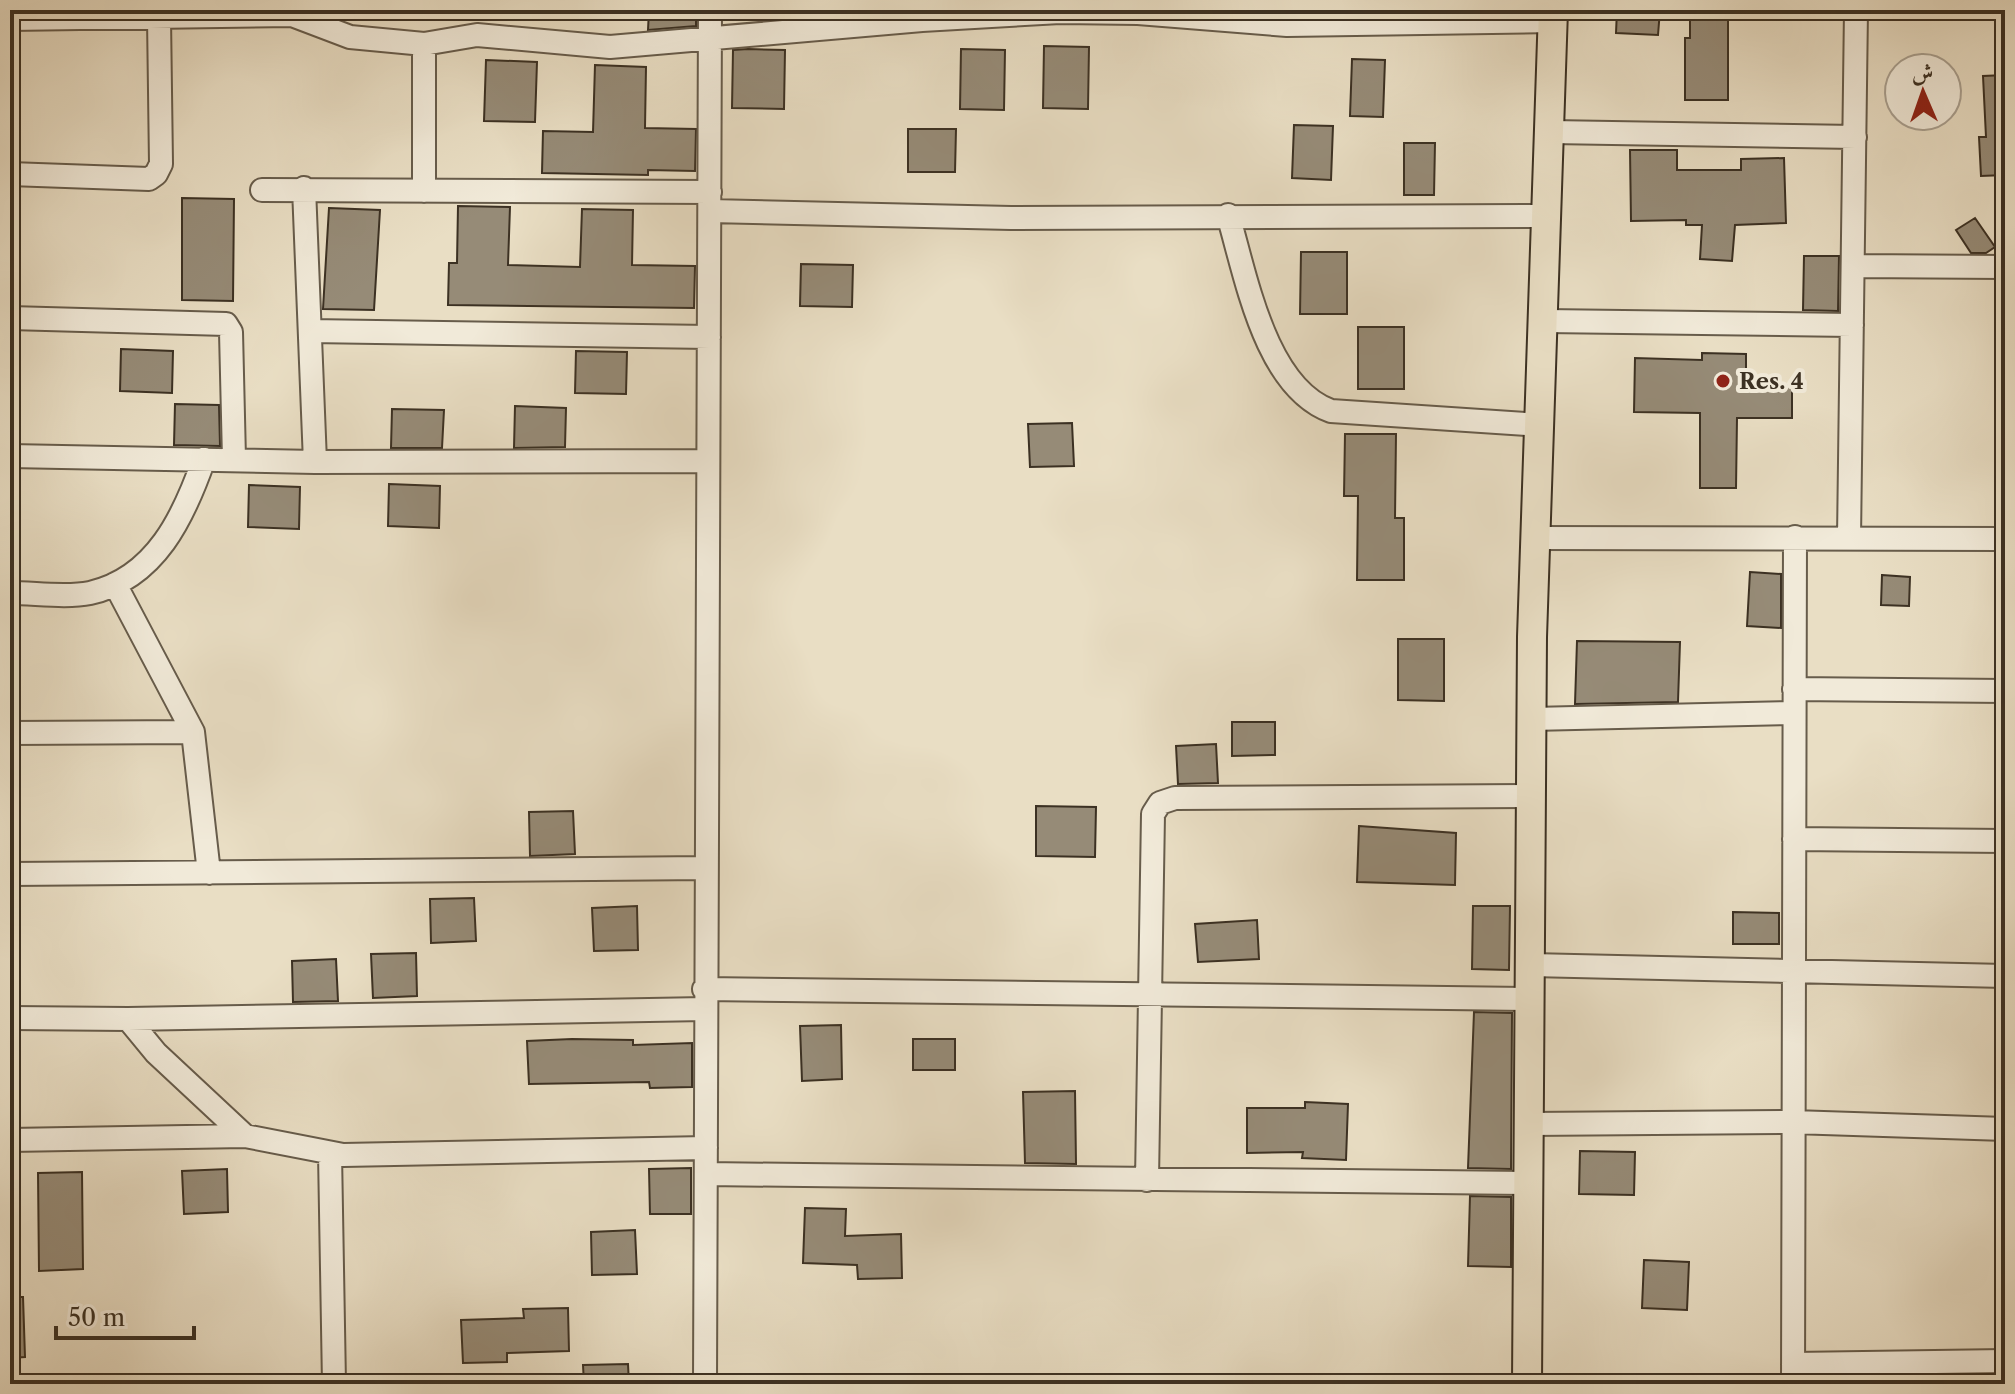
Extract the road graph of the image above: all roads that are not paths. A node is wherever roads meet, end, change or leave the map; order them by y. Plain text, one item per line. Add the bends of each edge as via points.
1 (710, 10) edge
2 (1856, 10) edge
3 (292, 12) edge
4 (1553, 16) edge
5 (159, 18) junction
6 (10, 19) edge
7 (710, 40) junction
8 (424, 44) junction
9 (1551, 132) junction
10 (1855, 137) junction
11 (10, 174) edge
12 (304, 188) junction
13 (262, 190) dead end
14 (424, 191) junction
15 (710, 201) junction
16 (1228, 215) junction
17 (1549, 216) junction
18 (1854, 266) junction
19 (2005, 267) edge
20 (10, 318) edge
21 (1545, 321) junction
22 (1852, 325) junction
23 (310, 331) junction
24 (709, 337) junction
25 (1541, 425) junction
26 (10, 456) edge
27 (204, 459) junction
28 (234, 459) junction
29 (708, 461) junction
30 (315, 462) junction
31 (1795, 537) junction
32 (1536, 538) junction
33 (1849, 538) junction
34 (2005, 539) edge
35 (115, 584) junction
36 (10, 593) edge
37 (1794, 689) junction
38 (2005, 691) edge
39 (1794, 713) junction
40 (1532, 719) junction
41 (193, 732) junction
42 (10, 733) edge
43 (1533, 796) junction
44 (1794, 839) junction
45 (2005, 841) edge
46 (706, 868) junction
47 (209, 873) junction
48 (10, 874) edge
49 (1531, 965) junction
50 (1794, 972) junction
51 (2005, 976) edge
52 (1149, 995) junction
53 (704, 999) junction
54 (1531, 999) junction
55 (10, 1018) edge
56 (128, 1019) junction
57 (1793, 1122) junction
58 (1529, 1124) junction
59 (2005, 1129) edge
60 (245, 1136) junction
61 (10, 1140) edge
62 (706, 1148) junction
63 (330, 1153) junction
64 (706, 1174) junction
65 (1147, 1180) junction
66 (1529, 1183) junction
67 (2005, 1361) edge
68 (1793, 1374) edge
69 (334, 1384) edge
70 (705, 1384) edge
71 (1527, 1384) edge

1 - 7 street
2 - 10 street
3 - 5 street
3 - 8 street via 350,37
4 - 7 street via 1287,25 1060,12
4 - 9 main road
5 - 6 street
5 - 11 street via 161,164 156,174 149,179
7 - 8 street via 610,47 477,35
7 - 15 street
8 - 14 street
9 - 10 street
9 - 17 main road
10 - 18 street
12 - 13 street
12 - 14 street
12 - 23 street
14 - 15 street
15 - 16 street via 1011,218
15 - 24 street
16 - 17 street
16 - 25 street via 1262,326 1298,391 1313,405 1331,411
17 - 21 main road
18 - 19 street
18 - 22 street
20 - 28 street via 226,324 231,332
21 - 22 street
21 - 25 main road
22 - 33 street
23 - 24 street
23 - 30 street
24 - 29 street
25 - 32 main road
26 - 27 street
27 - 28 street
27 - 35 street via 186,509 160,549 141,569
28 - 30 street
29 - 30 street
29 - 46 street
31 - 32 street
31 - 33 street
31 - 37 street
32 - 40 main road
33 - 34 street
35 - 36 street via 88,594
35 - 41 street
37 - 38 street
37 - 39 street
39 - 40 street
39 - 44 street
40 - 43 main road
41 - 42 street
41 - 47 street
43 - 49 main road
43 - 52 street via 1175,798 1160,803 1153,814
44 - 45 street
44 - 50 street
46 - 47 street
46 - 53 street
47 - 48 street
49 - 50 street
49 - 54 main road
50 - 51 street
50 - 57 street
52 - 53 street
52 - 54 street
52 - 65 street
53 - 56 street
53 - 62 street
54 - 58 main road
55 - 56 street
56 - 60 street via 156,1053
57 - 58 street
57 - 59 street
57 - 68 street
58 - 66 main road
60 - 61 street
60 - 63 street
62 - 63 street
62 - 64 street
63 - 69 street
64 - 65 street
64 - 70 street
65 - 66 street
66 - 71 main road
67 - 68 street

